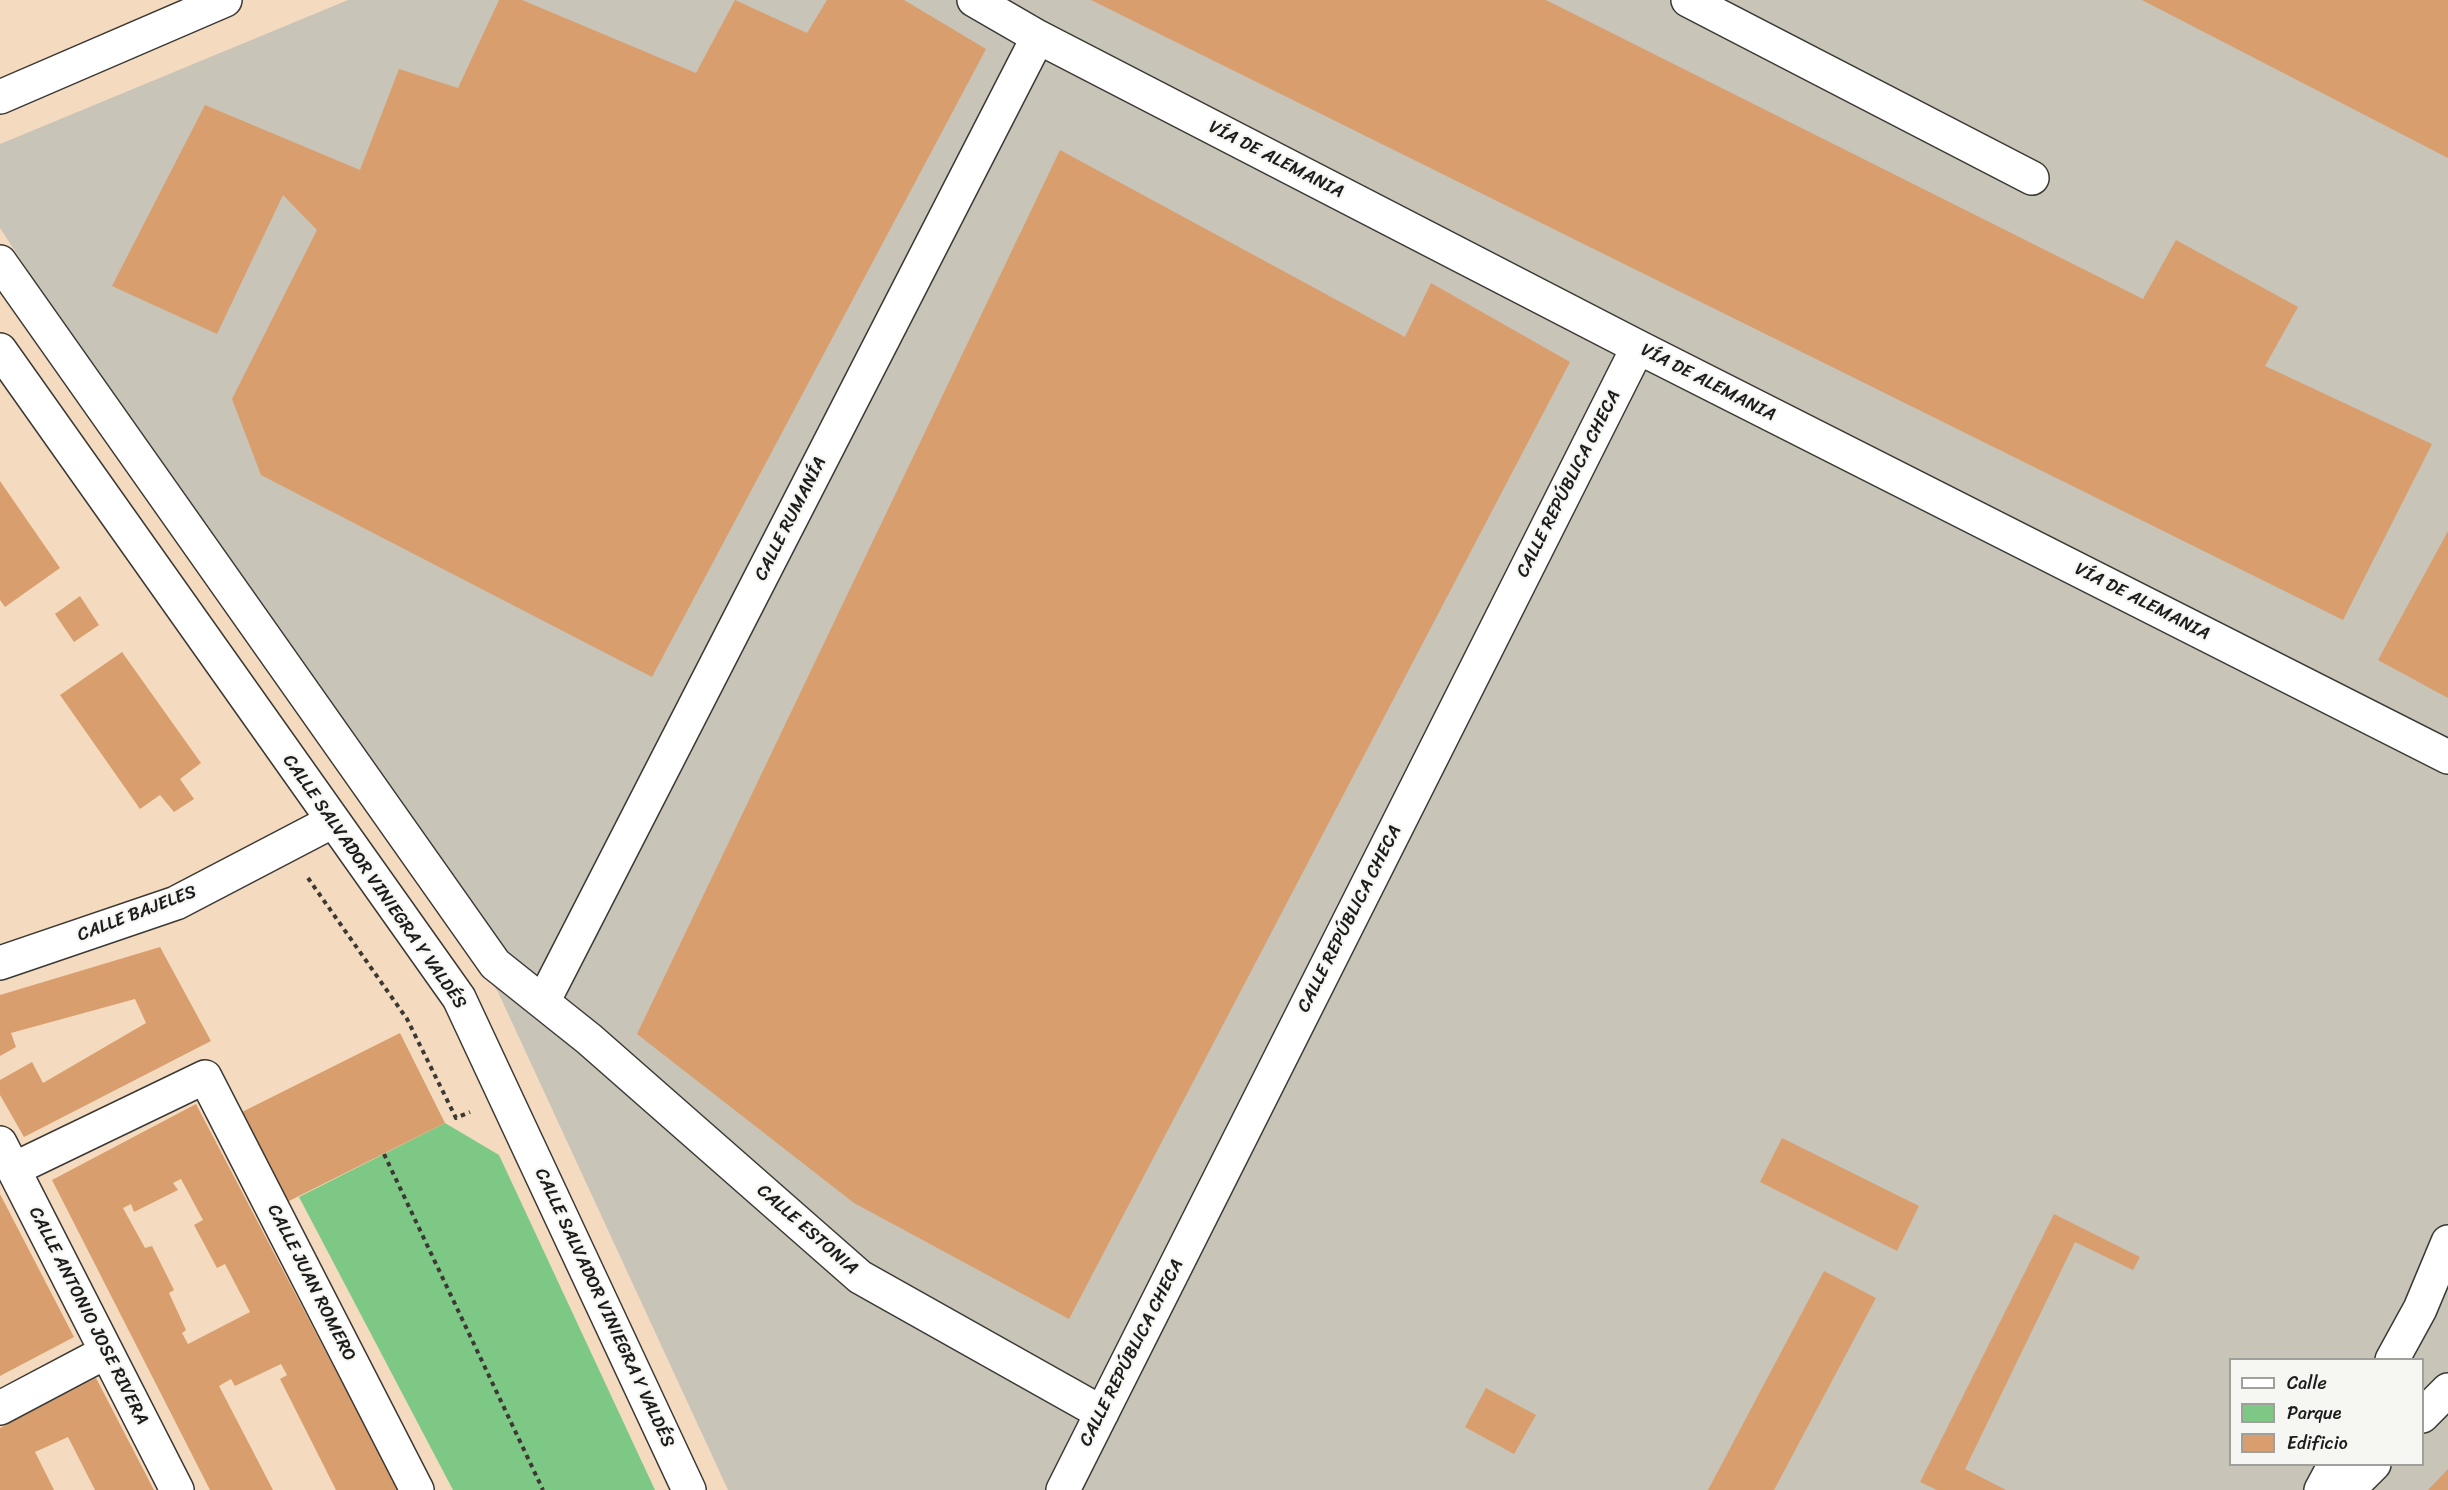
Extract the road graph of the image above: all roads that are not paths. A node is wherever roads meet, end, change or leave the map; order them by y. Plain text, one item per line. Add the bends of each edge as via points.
1 (225, 0) edge
2 (974, 0) edge
3 (1688, 0) edge
4 (1038, 37) junction
5 (0, 97) edge
6 (2032, 178) dead end
7 (0, 262) edge
8 (1638, 347) junction
9 (0, 350) edge
10 (2448, 757) edge
11 (333, 821) junction
12 (0, 963) edge
13 (543, 1002) junction
14 (7, 1156) edge
15 (2448, 1242) edge
16 (106, 1352) junction
17 (2393, 1358) edge
18 (2448, 1390) edge
19 (0, 1408) edge
20 (1102, 1413) junction
21 (2424, 1414) edge
22 (2334, 1466) edge
23 (2372, 1466) edge
24 (177, 1490) edge
25 (417, 1490) edge
26 (689, 1490) edge
27 (1063, 1490) edge
28 (2320, 1490) edge
29 (2348, 1490) edge

1 - 5 street
2 - 4 street, VÍA DE ALEMANIA
3 - 6 street
4 - 8 street, VÍA DE ALEMANIA
4 - 13 street, CALLE RUMANÍA
7 - 13 street, CALLE ESTONIA via 495,964
8 - 10 street, VÍA DE ALEMANIA
8 - 20 street, CALLE REPÚBLICA CHECA
9 - 11 street, CALLE SALVADOR VINIEGRA Y VALDÉS
11 - 12 street, CALLE BAJELES via 176,903
11 - 26 street, CALLE SALVADOR VINIEGRA Y VALDÉS via 459,998
13 - 20 street, CALLE ESTONIA via 860,1277
14 - 16 street, CALLE ANTONIO JOSE RIVERA
14 - 25 street, CALLE JUAN ROMERO via 205,1077
15 - 17 street via 2420,1309
16 - 19 street
16 - 24 street, CALLE ANTONIO JOSE RIVERA
18 - 21 street
20 - 27 street, CALLE REPÚBLICA CHECA
22 - 28 street
23 - 29 street

